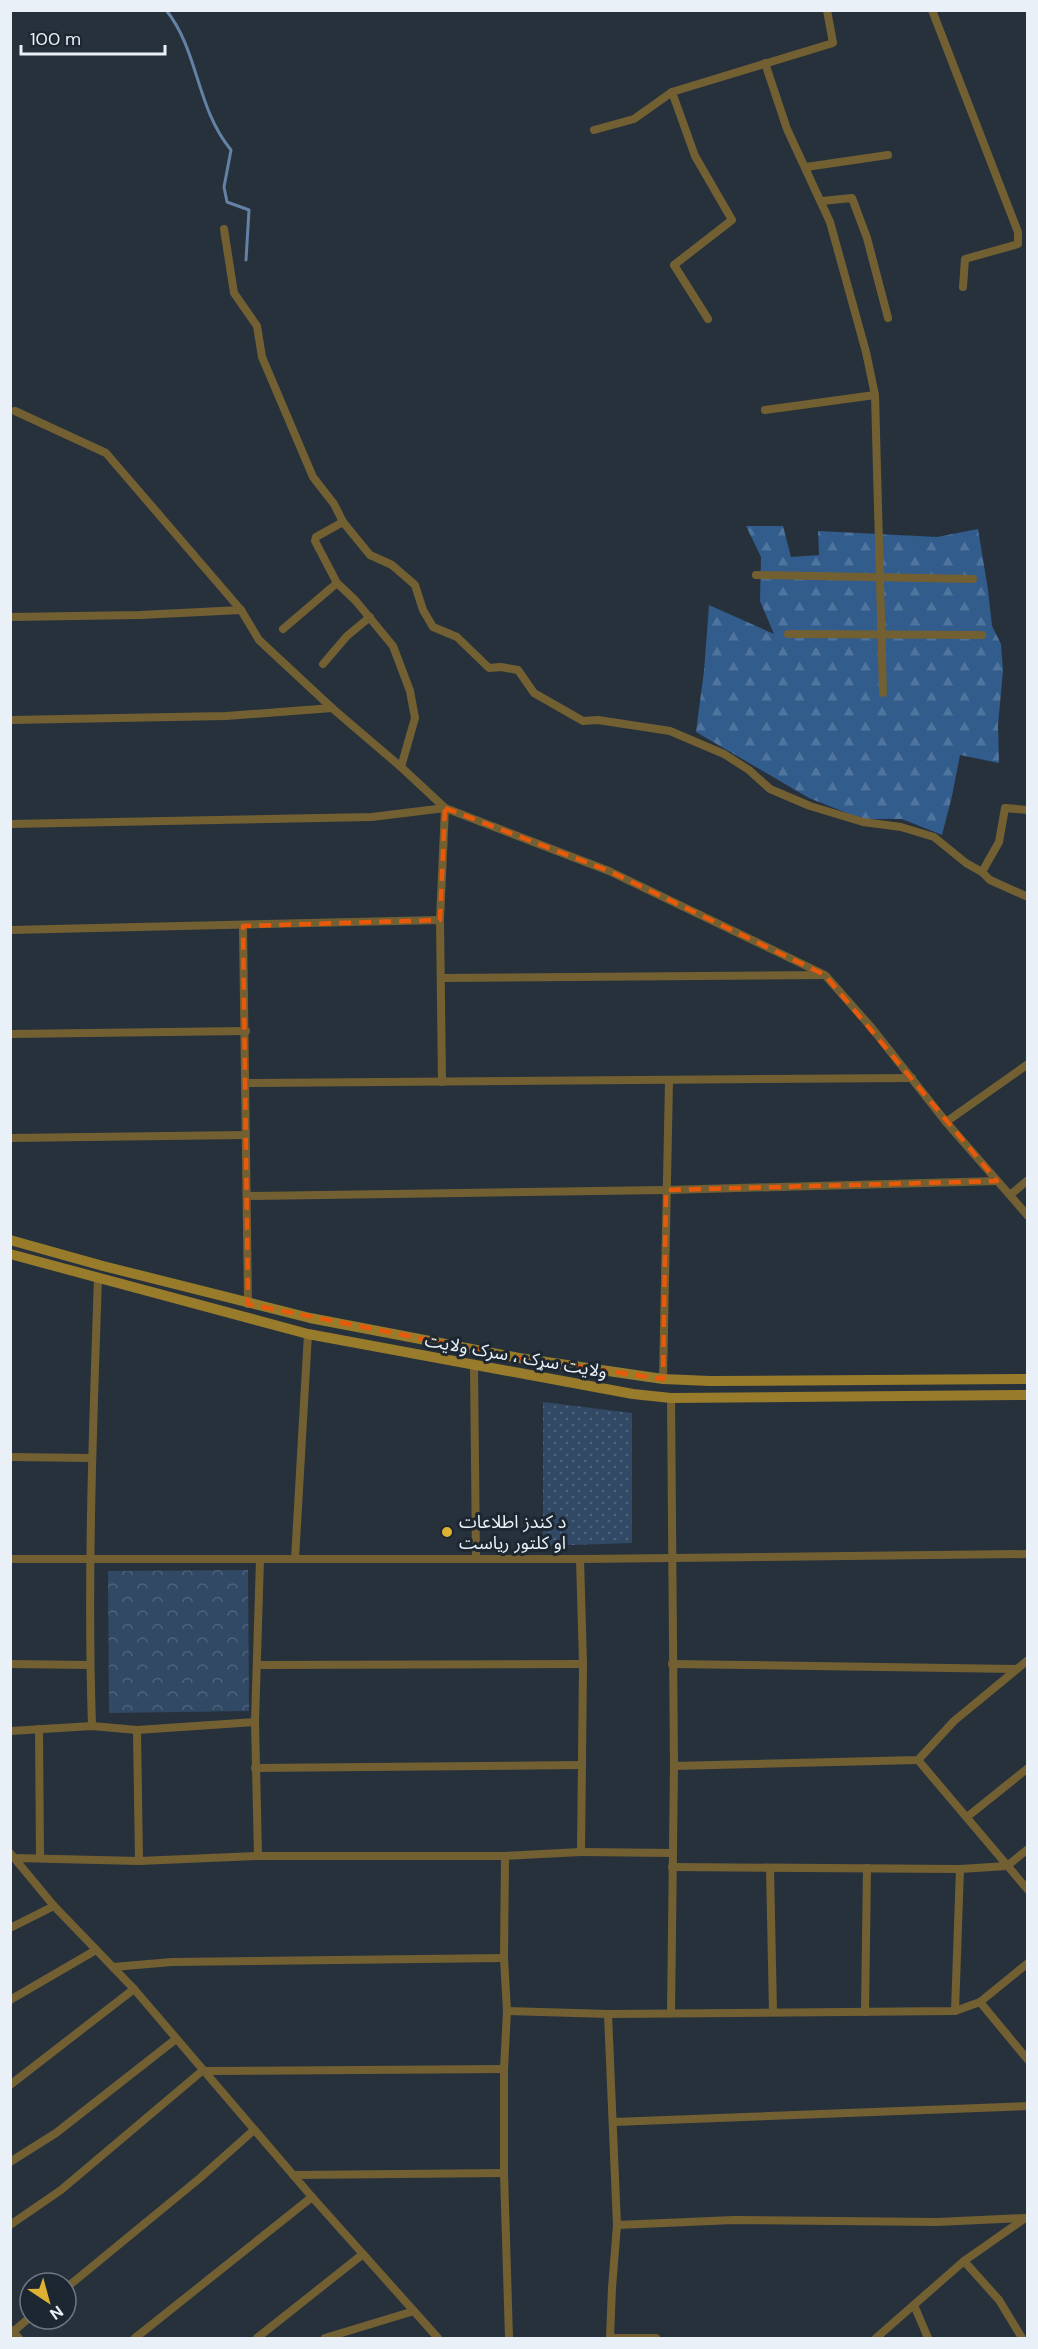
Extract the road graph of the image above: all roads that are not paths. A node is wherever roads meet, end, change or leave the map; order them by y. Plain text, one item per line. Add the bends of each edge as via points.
1 (827, 10) edge
2 (932, 10) edge
3 (765, 63) junction
4 (672, 92) junction
5 (594, 130) dead end
6 (888, 155) dead end
7 (806, 167) junction
8 (822, 201) junction
9 (224, 229) dead end
10 (963, 287) dead end
11 (888, 318) dead end
12 (708, 319) dead end
13 (875, 395) junction
14 (765, 410) dead end
15 (15, 411) dead end
16 (343, 522) junction
17 (756, 575) dead end
18 (880, 577) junction
19 (973, 579) dead end
20 (337, 583) junction
21 (241, 610) junction
22 (10, 617) edge
23 (369, 617) junction
24 (283, 629) dead end
25 (788, 634) dead end
26 (882, 634) junction
27 (982, 635) dead end
28 (323, 664) dead end
29 (883, 693) dead end
30 (332, 708) junction
31 (10, 720) edge
32 (401, 766) junction
33 (445, 808) junction
34 (1028, 810) edge
35 (10, 824) edge
36 (982, 872) junction
37 (1028, 897) edge
38 (440, 920) junction
39 (243, 926) junction
40 (10, 930) edge
41 (825, 975) junction
42 (442, 978) junction
43 (246, 1031) junction
44 (10, 1034) edge
45 (1028, 1064) edge
46 (912, 1078) junction
47 (669, 1081) junction
48 (442, 1082) junction
49 (245, 1083) junction
50 (946, 1122) junction
51 (245, 1135) junction
52 (10, 1138) edge
53 (1028, 1180) edge
54 (997, 1181) junction
55 (666, 1190) junction
56 (1010, 1195) junction
57 (248, 1196) junction
58 (1028, 1216) edge
59 (10, 1240) edge
60 (10, 1254) edge
61 (98, 1278) junction
62 (249, 1304) junction
63 (308, 1334) junction
64 (474, 1366) junction
65 (663, 1379) junction
66 (1028, 1379) edge
67 (1028, 1395) edge
68 (671, 1398) junction
69 (10, 1457) edge
70 (91, 1458) junction
71 (1028, 1554) edge
72 (476, 1557) junction
73 (674, 1557) junction
74 (10, 1558) edge
75 (90, 1558) junction
76 (260, 1559) junction
77 (295, 1559) junction
78 (580, 1559) junction
79 (1028, 1660) edge
80 (10, 1664) edge
81 (583, 1664) junction
82 (672, 1664) junction
83 (90, 1665) junction
84 (257, 1665) junction
85 (1017, 1669) junction
86 (255, 1722) junction
87 (92, 1726) junction
88 (39, 1729) junction
89 (137, 1730) junction
90 (10, 1731) edge
91 (918, 1760) junction
92 (582, 1765) junction
93 (674, 1766) junction
94 (255, 1768) junction
95 (1028, 1768) edge
96 (967, 1817) junction
97 (1028, 1849) edge
98 (581, 1852) junction
99 (673, 1853) junction
100 (12, 1856) edge
101 (258, 1856) junction
102 (505, 1856) junction
103 (40, 1857) junction
104 (139, 1861) junction
105 (1007, 1866) junction
106 (672, 1867) junction
107 (770, 1868) junction
108 (867, 1868) junction
109 (960, 1869) junction
110 (1028, 1890) edge
111 (54, 1906) junction
112 (10, 1928) edge
113 (96, 1950) junction
114 (504, 1959) junction
115 (1028, 1963) edge
116 (113, 1967) junction
117 (134, 1989) junction
118 (10, 2000) edge
119 (980, 2002) junction
120 (507, 2011) junction
121 (955, 2011) junction
122 (773, 2012) junction
123 (865, 2012) junction
124 (671, 2013) junction
125 (608, 2014) junction
126 (176, 2039) junction
127 (1028, 2060) edge
128 (504, 2069) junction
129 (202, 2071) junction
130 (10, 2085) edge
131 (1028, 2106) edge
132 (614, 2122) junction
133 (254, 2130) junction
134 (10, 2162) edge
135 (504, 2173) junction
136 (293, 2175) junction
137 (312, 2197) junction
138 (1026, 2217) edge
139 (617, 2224) junction
140 (10, 2225) edge
141 (363, 2254) junction
142 (964, 2260) junction
143 (78, 2278) edge
144 (914, 2306) junction
145 (414, 2311) junction
146 (12, 2330) edge
147 (19, 2338) edge
148 (135, 2338) edge
149 (257, 2338) edge
150 (325, 2338) edge
151 (438, 2338) edge
152 (509, 2338) edge
153 (610, 2338) edge
154 (656, 2338) edge
155 (876, 2338) edge
156 (928, 2338) edge
157 (1022, 2338) edge

1 - 3 street via 833,43
2 - 10 street via 1018,232 1018,244 964,259
3 - 4 street
3 - 7 street via 787,129
4 - 5 street via 634,119
4 - 12 street via 695,156 732,220 674,265
6 - 7 street
7 - 8 street
8 - 11 street via 852,198
8 - 13 street
9 - 16 street via 234,293 257,326 262,357 313,477
13 - 14 street
13 - 18 street
15 - 21 street via 106,453
16 - 20 street via 315,541
16 - 36 street via 370,555 392,565 415,585 433,627 456,637 489,668 518,670 534,693 549,703 583,721 670,731 724,754 770,789 810,806 934,837
17 - 18 street
18 - 19 street
18 - 26 street
20 - 23 street
20 - 24 street
21 - 22 street
21 - 30 street via 259,640
23 - 28 street
23 - 32 street via 393,646 410,691 415,718
25 - 26 street
26 - 27 street
26 - 29 street
30 - 31 street via 226,716
30 - 32 street
32 - 33 street
33 - 35 street via 372,817
33 - 38 street
33 - 41 street via 609,871
34 - 36 street via 1005,808 999,842
36 - 37 street via 990,880
38 - 39 street
38 - 42 street
39 - 40 street
39 - 43 street
41 - 42 street
41 - 46 street
42 - 48 street
43 - 44 street
43 - 49 street
45 - 50 street
46 - 47 street
46 - 50 street
47 - 48 street
47 - 55 street
48 - 49 street
49 - 51 street
50 - 54 street
51 - 52 street
51 - 57 street
53 - 56 street
54 - 55 street
54 - 56 street
55 - 57 street
55 - 65 street
56 - 58 street
57 - 62 street
59 - 62 main road, ولایت سړک ، سرک ولایت
60 - 61 main road, ولایت سړک ، سرک ولایت
61 - 63 main road, ولایت سړک ، سرک ولایت
61 - 70 street
62 - 65 main road, ولایت سړک ، سرک ولایت via 496,1354
63 - 64 main road, ولایت سړک ، سرک ولایت
63 - 77 street
64 - 68 main road, ولایت سړک ، سرک ولایت
64 - 72 street
65 - 66 main road, ولایت سړک ، سرک ولایت
67 - 68 main road, ولایت سړک ، سرک ولایت
68 - 73 street
69 - 70 street
70 - 75 street
71 - 73 street
72 - 77 street
72 - 78 street
73 - 78 street
73 - 82 street
74 - 75 street
75 - 76 street
75 - 83 street
76 - 77 street
76 - 84 street
78 - 81 street
79 - 85 street
80 - 83 street
81 - 84 street
81 - 92 street
82 - 85 street
82 - 93 street
83 - 87 street
84 - 86 street
85 - 91 street via 954,1720
86 - 89 street
86 - 94 street
87 - 88 street
87 - 89 street
88 - 90 street
88 - 103 street
89 - 104 street
91 - 93 street
91 - 96 street
92 - 94 street
92 - 98 street
93 - 99 street
94 - 101 street
95 - 96 street
96 - 105 street
97 - 105 street
98 - 99 street
98 - 102 street
99 - 106 street
100 - 103 street
100 - 111 street
101 - 102 street
101 - 104 street
102 - 114 street
103 - 104 street
105 - 109 street
105 - 110 street
106 - 107 street
106 - 124 street
107 - 108 street
107 - 122 street
108 - 109 street
108 - 123 street
109 - 121 street
111 - 112 street
111 - 113 street
113 - 116 street
113 - 118 street
114 - 116 street via 172,1962
114 - 120 street
115 - 119 street
116 - 117 street
117 - 126 street
117 - 130 street
119 - 121 street
119 - 127 street
120 - 125 street
120 - 128 street
121 - 123 street
122 - 123 street
122 - 124 street
124 - 125 street
125 - 132 street
126 - 129 street
126 - 134 street via 56,2133
128 - 129 street
128 - 135 street
129 - 133 street
129 - 140 street via 61,2190
131 - 132 street
132 - 139 street
133 - 136 street
133 - 143 street
135 - 136 street
135 - 152 street
136 - 137 street
137 - 141 street
137 - 148 street
138 - 139 street via 937,2223 734,2220
138 - 142 street
139 - 153 street
141 - 145 street
141 - 149 street
142 - 144 street
142 - 157 street via 999,2300
144 - 155 street
144 - 156 street
145 - 150 street
145 - 151 street
146 - 147 street
153 - 154 street

